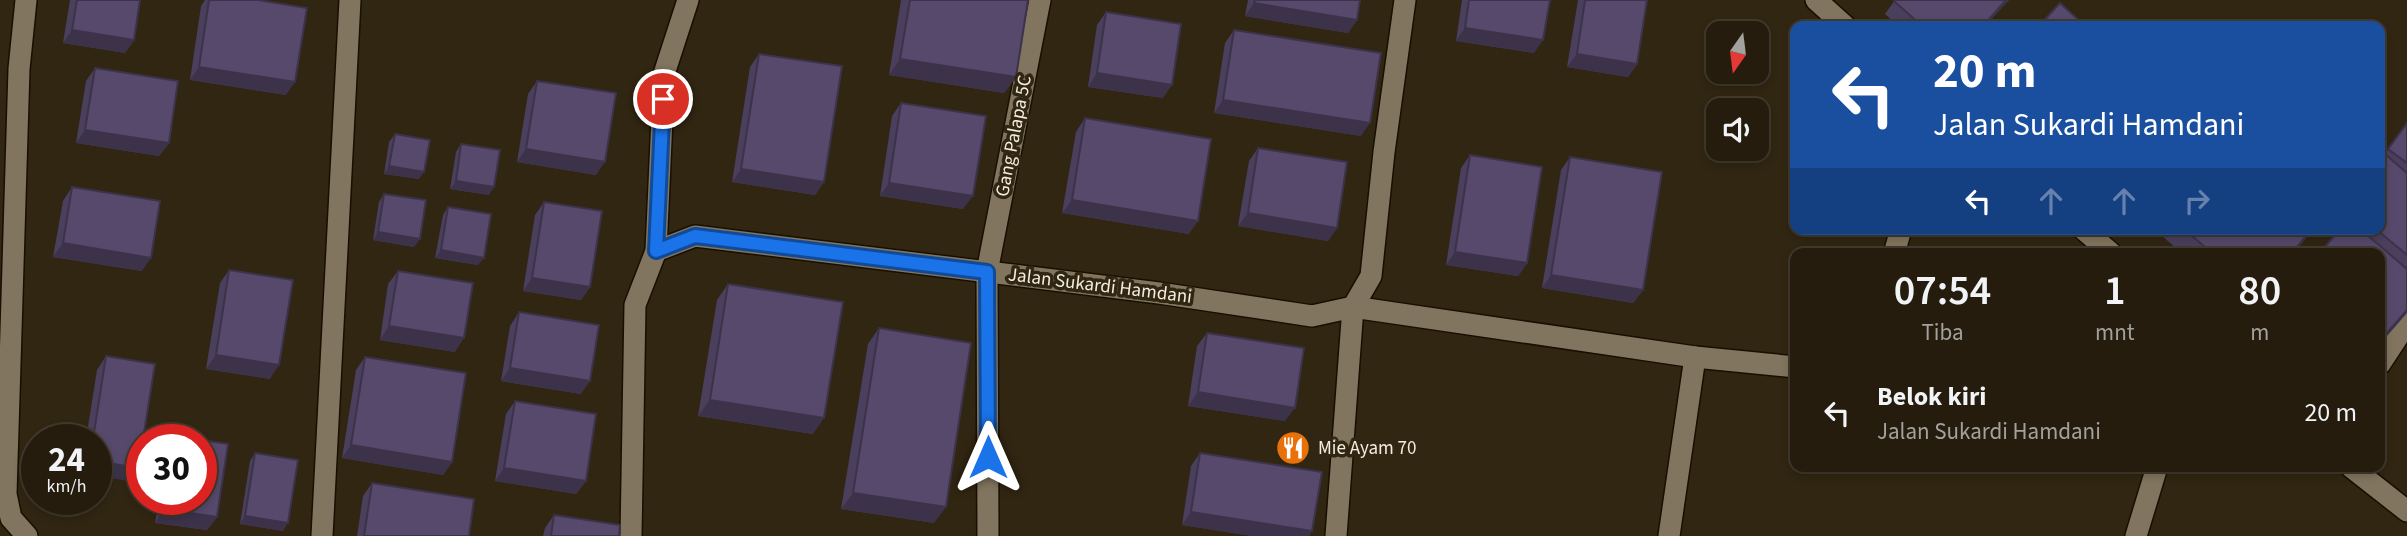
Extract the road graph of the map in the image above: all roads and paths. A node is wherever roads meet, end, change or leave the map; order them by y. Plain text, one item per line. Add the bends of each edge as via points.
1 (26, 0) edge
2 (350, 0) edge
3 (688, 0) edge
4 (1040, 0) edge
5 (1405, 0) edge
6 (1816, 0) edge
7 (1839, 21) edge
8 (2090, 235) edge
9 (2105, 248) edge
10 (656, 251) junction
11 (987, 272) junction
12 (1353, 307) junction
13 (2407, 323) edge
14 (2385, 356) edge
15 (1695, 357) junction
16 (1790, 366) edge
17 (2155, 472) edge
18 (2357, 472) edge
19 (2407, 511) edge
20 (27, 536) edge
21 (322, 536) edge
22 (631, 536) edge
23 (988, 536) edge
24 (1336, 536) edge
25 (1669, 536) edge
26 (2136, 536) edge

1 - 20 street via 19,69 6,494 11,517
2 - 21 street
3 - 10 street via 664,74
4 - 11 street, Gang Palapa 5C
5 - 12 street via 1371,276
6 - 7 street
8 - 9 street
10 - 11 street, Jalan Sukardi Hamdani via 695,236
10 - 22 street via 635,305
11 - 12 street, Jalan Sukardi Hamdani via 1312,316
11 - 23 street, Gang Palapa 5C
12 - 15 street
12 - 24 street
13 - 14 street
15 - 16 street
15 - 25 street
17 - 26 street
18 - 19 street

